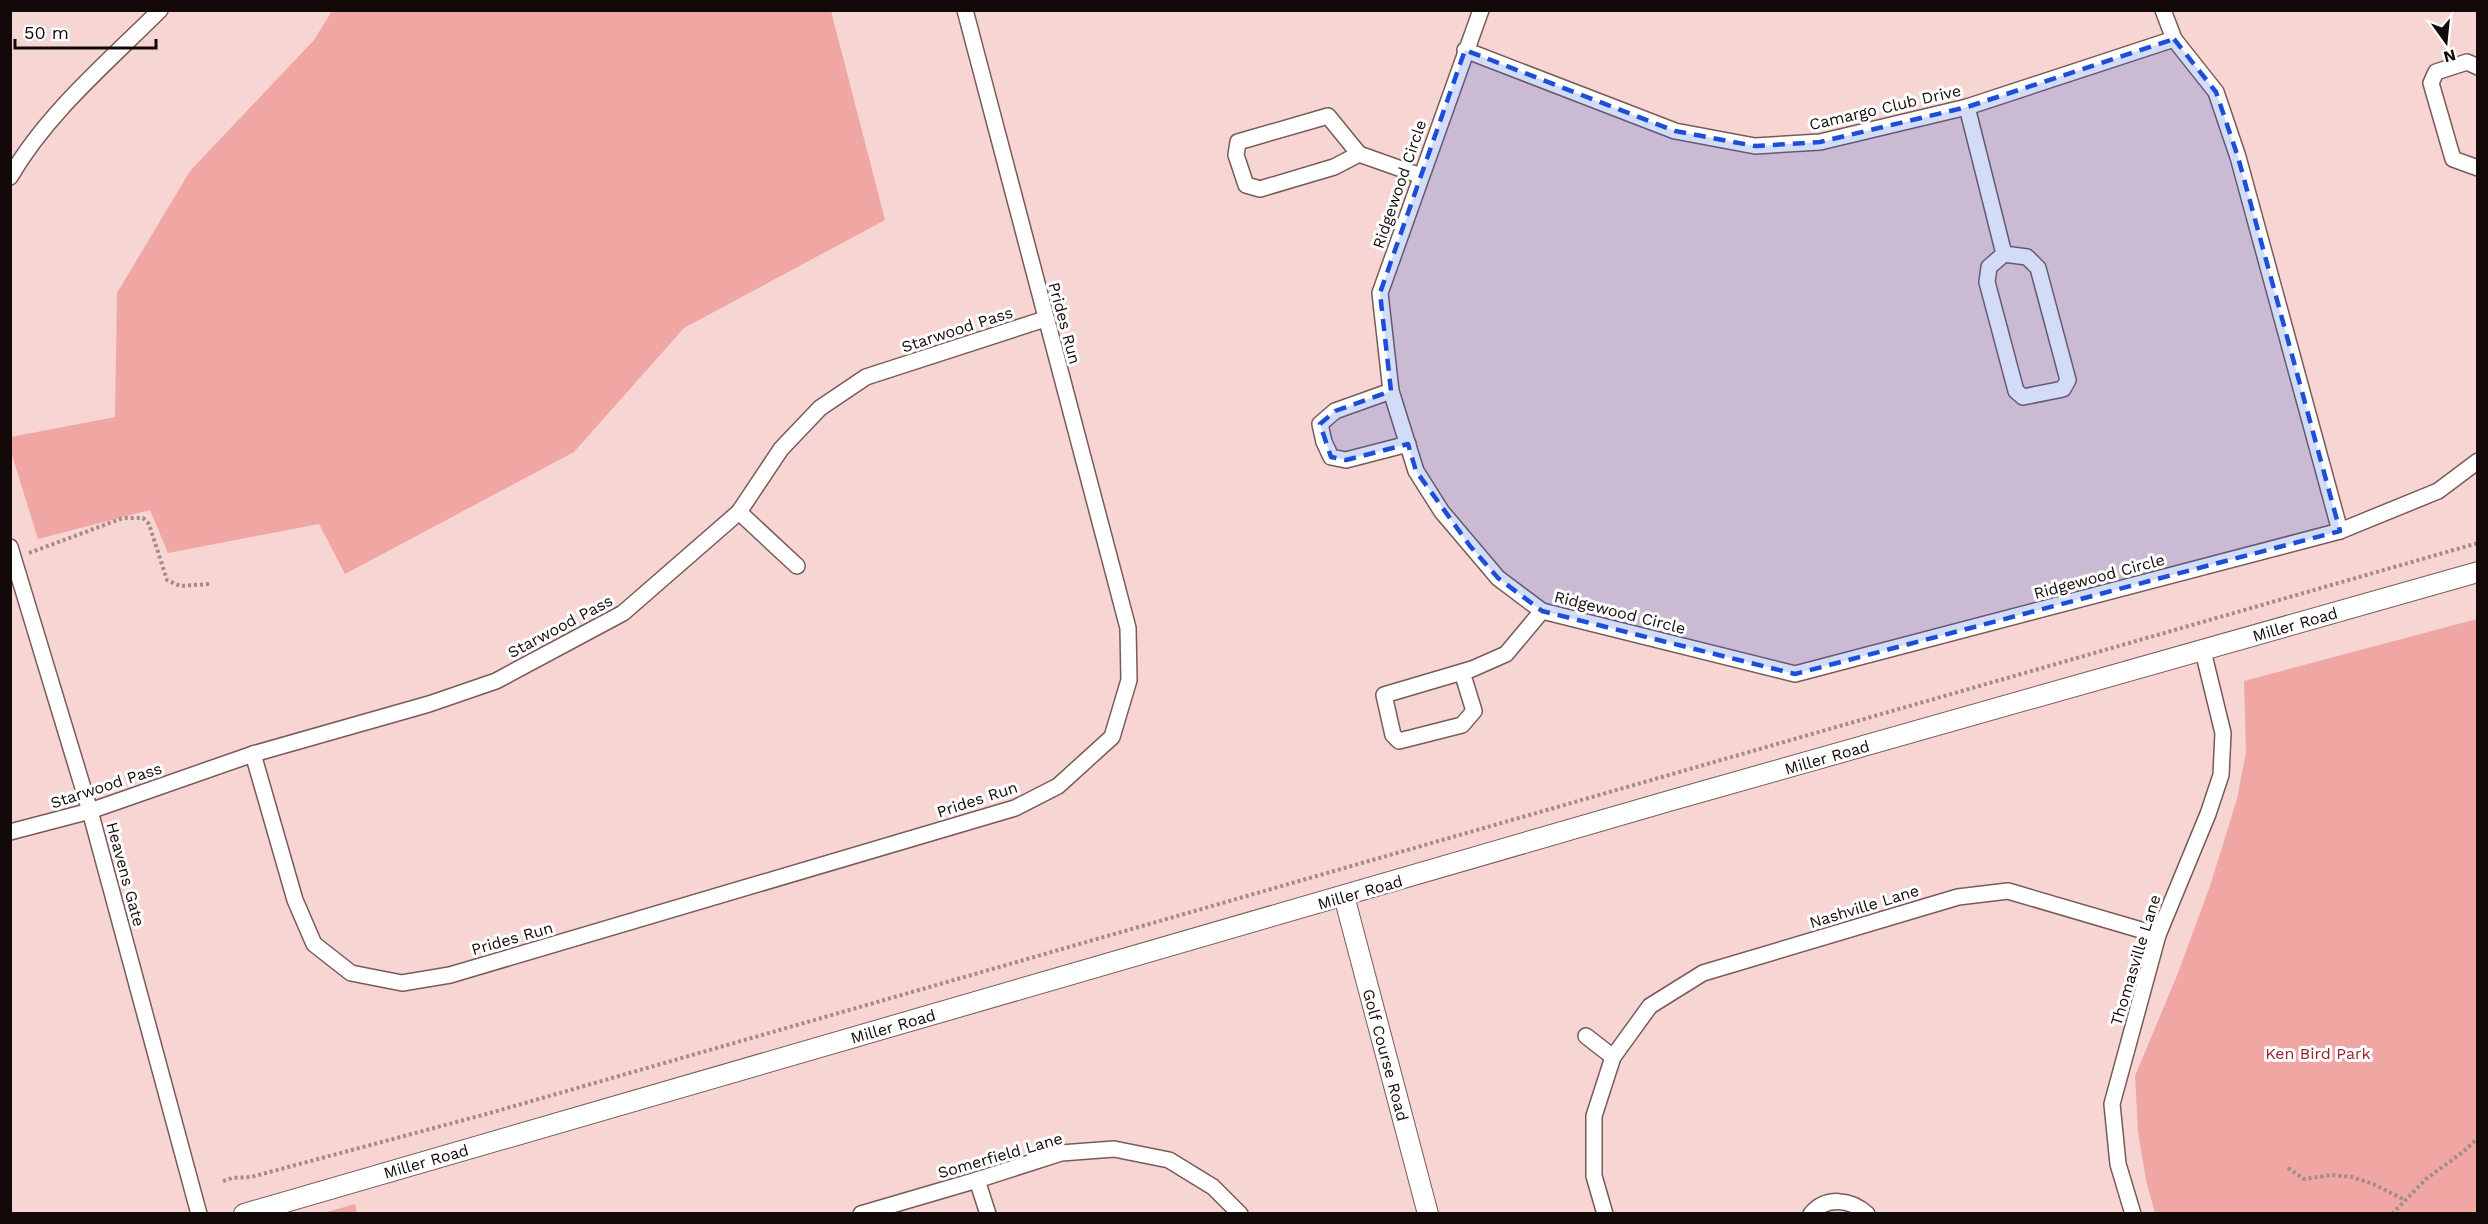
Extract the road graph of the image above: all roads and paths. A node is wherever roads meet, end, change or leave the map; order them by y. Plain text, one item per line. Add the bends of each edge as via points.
1 (160, 10) edge
2 (965, 10) edge
3 (1481, 10) edge
4 (2163, 10) edge
5 (2174, 39) junction
6 (1466, 50) junction
7 (2478, 67) edge
8 (1967, 107) junction
9 (1359, 154) junction
10 (2478, 168) edge
11 (1421, 176) junction
12 (10, 177) edge
13 (2004, 254) junction
14 (1045, 319) junction
15 (1391, 391) junction
16 (1408, 444) junction
17 (2478, 461) edge
18 (739, 512) junction
19 (2340, 531) junction
20 (2478, 543) edge
21 (12, 553) edge
22 (797, 566) dead end
23 (2478, 572) edge
24 (210, 584) dead end
25 (1542, 610) junction
26 (2203, 651) junction
27 (1462, 672) junction
28 (253, 754) junction
29 (90, 812) junction
30 (10, 832) edge
31 (1344, 896) junction
32 (2158, 935) junction
33 (1586, 1036) dead end
34 (1613, 1058) junction
35 (2478, 1138) edge
36 (2288, 1168) dead end
37 (977, 1180) junction
38 (224, 1181) dead end
39 (2405, 1200) junction
40 (199, 1214) edge
41 (244, 1214) edge
42 (861, 1214) edge
43 (988, 1214) edge
44 (1240, 1214) edge
45 (1428, 1214) edge
46 (1605, 1214) edge
47 (1811, 1214) edge
48 (1867, 1214) edge
49 (2133, 1214) edge
50 (2392, 1214) edge

1 - 12 street via 56,116
2 - 14 street, Prides Run
3 - 6 street, Ridgewood Circle
4 - 5 street
5 - 8 street, Camargo Club Drive
5 - 19 street via 2216,92 2238,158
6 - 8 street, Camargo Club Drive via 1676,131 1755,146 1820,142
6 - 11 street, Ridgewood Circle
7 - 10 street via 2467,62 2436,72 2431,83 2453,159
8 - 13 street
9 - 9 street via 1335,167 1260,189 1246,185 1236,154 1238,142 1328,116
9 - 11 street
11 - 15 street, Ridgewood Circle via 1380,293
13 - 13 street via 2027,257 2038,268 2068,380 2063,389 2023,397 2016,391 1987,282 1989,267
14 - 18 street, Starwood Pass via 866,377 820,408 781,449
14 - 28 street, Prides Run via 1128,628 1129,680 1112,737 1059,786 1004,812 450,975 402,983 351,973 314,944 295,900
15 - 16 street, Ridgewood Circle
15 - 16 street via 1335,411 1320,424 1324,442 1330,457 1346,460
16 - 25 street, Ridgewood Circle via 1416,471 1442,512 1498,578
17 - 19 street, Ridgewood Circle via 2438,491
18 - 22 street
18 - 28 street, Starwood Pass via 623,613 496,681
19 - 25 street, Ridgewood Circle via 1795,674
20 - 38 path via 501,1110
21 - 24 path via 123,518 143,518 149,524 166,580 180,586
21 - 29 street, Heavens Gate
23 - 26 street, Miller Road
25 - 27 street via 1506,654
26 - 31 street, Miller Road
26 - 32 street, Thomasville Lane via 2223,733 2221,775
27 - 27 street via 1384,695 1393,735 1400,741 1462,725 1474,711
28 - 29 street, Starwood Pass
29 - 30 street, Starwood Pass
29 - 40 street, Heavens Gate
31 - 41 street, Miller Road
31 - 45 street, Golf Course Road
32 - 34 street, Nashville Lane via 2008,891 1958,897 1703,973 1650,1006
32 - 49 street, Thomasville Lane via 2112,1104 2118,1164
33 - 34 street
34 - 46 street, Nashville Lane via 1594,1116 1594,1176
35 - 39 path
36 - 39 path via 2304,1179 2352,1177
37 - 42 street, Somerfield Lane
37 - 43 street
37 - 44 street, Somerfield Lane via 1061,1153 1114,1149 1169,1160 1213,1187
39 - 50 path
47 - 48 street via 1829,1202 1849,1202

